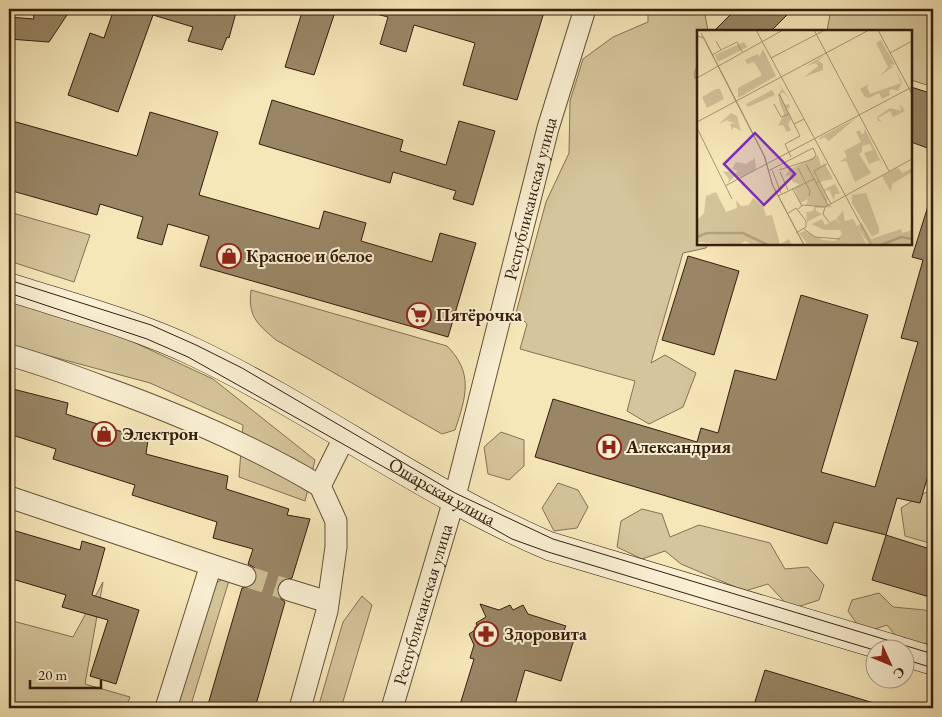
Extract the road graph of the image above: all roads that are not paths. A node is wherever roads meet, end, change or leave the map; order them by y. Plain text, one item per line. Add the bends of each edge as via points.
1 (584, 9) edge
2 (9, 287) edge
3 (9, 355) edge
4 (345, 436) junction
5 (320, 486) junction
6 (9, 497) edge
7 (454, 500) junction
8 (211, 565) junction
9 (245, 576) tunnel mouth
10 (289, 590) tunnel mouth
11 (328, 602) junction
12 (864, 640) edge
13 (914, 655) edge
14 (933, 660) edge
15 (166, 708) edge
16 (300, 708) edge
17 (392, 708) edge

1 - 7 street, Республиканская улица via 548,128
2 - 4 street, Ошарская улица via 159,337 238,375
3 - 5 street via 182,415 284,464
4 - 5 street
4 - 7 street, Ошарская улица
5 - 11 street via 336,522
6 - 8 street
7 - 12 street, Ошарская улица via 513,530 577,555
7 - 17 street, Республиканская улица
8 - 9 street
8 - 15 street
10 - 11 street
11 - 16 street
13 - 14 street

